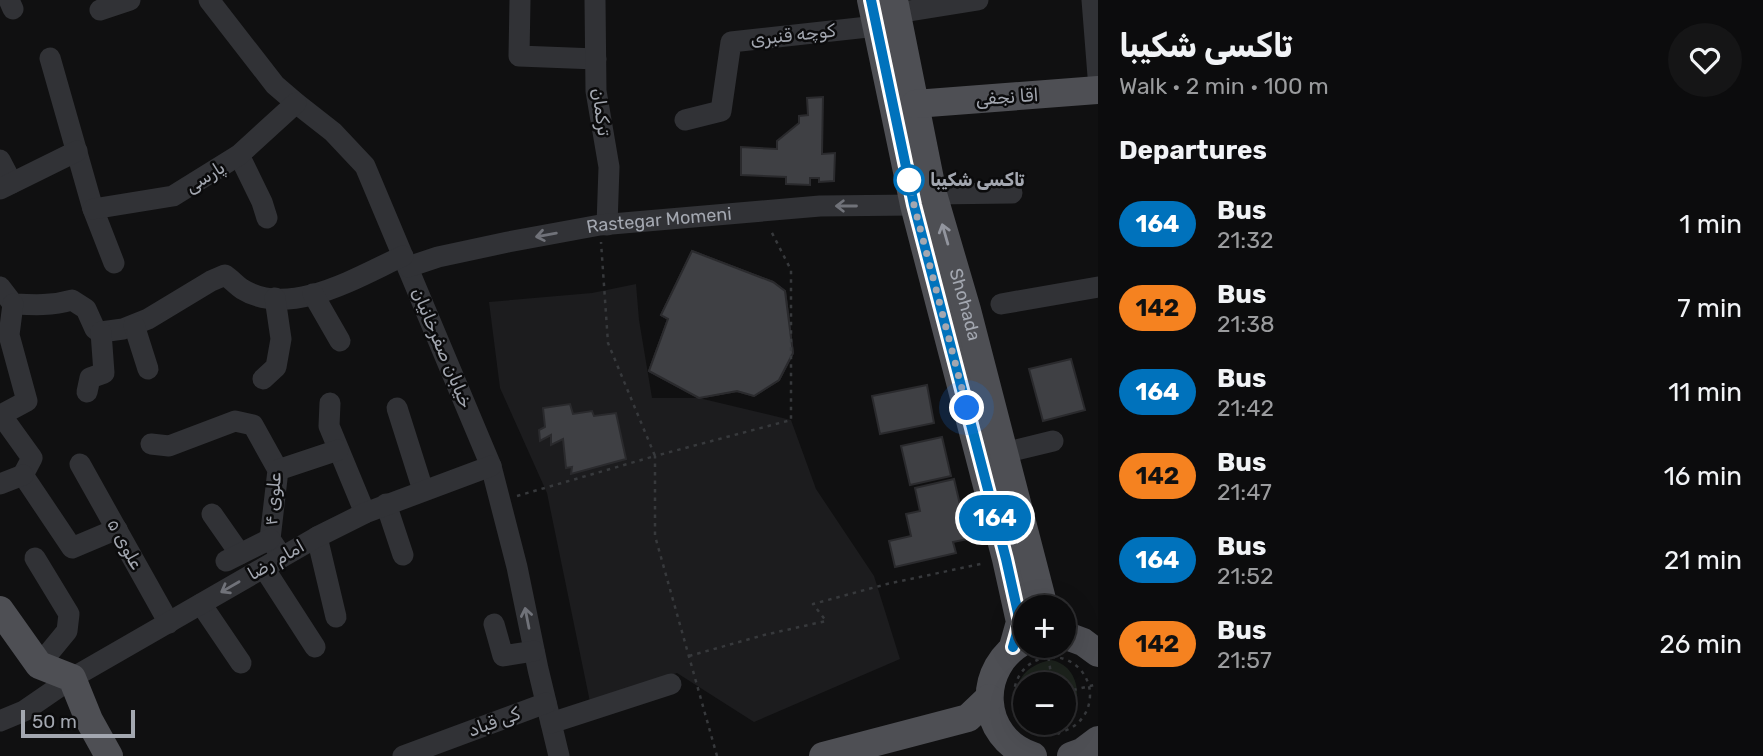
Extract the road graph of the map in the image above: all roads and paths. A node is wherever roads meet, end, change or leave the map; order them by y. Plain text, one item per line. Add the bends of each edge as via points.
1 (130, 0) edge
2 (209, 0) edge
3 (520, 0) edge
4 (595, 0) edge
5 (978, 0) edge
6 (1092, 0) edge
7 (100, 10) dead end
8 (885, 10) edge
9 (50, 58) dead end
10 (596, 59) junction
11 (1098, 76) edge
12 (1098, 90) edge
13 (296, 103) junction
14 (915, 104) junction
15 (685, 120) dead end
16 (78, 150) junction
17 (239, 155) junction
18 (0, 160) edge
19 (6, 186) edge
20 (1012, 193) dead end
21 (924, 200) junction
22 (93, 209) junction
23 (763, 211) junction
24 (267, 218) dead end
25 (603, 225) junction
26 (405, 261) junction
27 (114, 263) dead end
28 (1098, 287) edge
29 (313, 294) junction
30 (6, 296) edge
31 (275, 298) junction
32 (1001, 304) dead end
33 (134, 325) junction
34 (101, 332) junction
35 (340, 341) dead end
36 (148, 369) dead end
37 (263, 379) dead end
38 (87, 392) dead end
39 (330, 403) dead end
40 (397, 408) dead end
41 (1053, 440) dead end
42 (151, 444) dead end
43 (338, 450) junction
44 (1004, 453) junction
45 (655, 456) junction
46 (80, 464) dead end
47 (491, 466) junction
48 (278, 470) junction
49 (23, 475) junction
50 (0, 484) edge
51 (423, 490) junction
52 (500, 501) junction
53 (386, 504) junction
54 (365, 513) junction
55 (212, 514) dead end
56 (117, 529) junction
57 (317, 537) junction
58 (270, 539) junction
59 (403, 555) dead end
60 (35, 558) dead end
61 (1006, 559) junction
62 (273, 563) junction
63 (1014, 595) edge
64 (1041, 595) edge
65 (201, 604) junction
66 (0, 610) edge
67 (336, 617) dead end
68 (169, 623) junction
69 (494, 624) dead end
70 (1076, 642) edge
71 (315, 647) dead end
72 (1013, 649) edge
73 (534, 651) junction
74 (1097, 652) edge
75 (689, 656) junction
76 (1039, 658) edge
77 (1060, 658) edge
78 (241, 663) dead end
79 (39, 665) junction
80 (72, 678) junction
81 (671, 684) dead end
82 (1098, 684) edge
83 (1089, 687) junction
84 (1076, 689) edge
85 (989, 698) junction
86 (548, 713) junction
87 (0, 721) edge
88 (1001, 733) junction
89 (109, 756) edge
90 (403, 756) edge
91 (559, 756) edge
92 (717, 756) edge
93 (823, 756) edge
94 (886, 756) edge
95 (1033, 756) edge

1 - 7 street
2 - 13 street, خیابان صفرخانیان via 275,85
3 - 10 street via 519,57
4 - 10 street, ترکمان
5 - 8 street
6 - 11 street
8 - 14 main road, Shohada
8 - 15 street, کوچه قنبری via 731,42 721,111
8 - 21 main road
9 - 16 street
10 - 25 street, ترکمان via 596,91 609,167
12 - 14 main road, اقا نجفی
13 - 17 street, پارسی
13 - 26 street, خیابان صفرخانیان via 333,132 365,166
14 - 21 main road, Shohada
16 - 19 street
16 - 22 street
17 - 22 street, پارسی via 173,196
17 - 24 street
18 - 19 street
20 - 21 street, Rastegar Momeni
21 -> 23 street, Rastegar Momeni
44 -> 21 main road, Shohada via 967,310
21 - 61 main road
22 - 27 street
23 - 25 street, Rastegar Momeni
23 - 45 path via 791,270 791,420
25 -> 26 street, Rastegar Momeni
25 - 45 path via 608,343
26 - 29 street, Rastegar Momeni
26 - 47 street, خیابان صفرخانیان
28 - 32 street
29 - 31 street, Rastegar Momeni
29 - 35 street
30 - 34 street via 41,306 72,300 86,310
30 - 49 street via 9,335 27,401 1,415 32,458
31 - 33 street via 243,289 225,275
31 - 37 street via 281,339 276,367
33 - 34 street
33 - 36 street
34 - 38 street via 104,373 90,378
39 - 43 street via 328,426
40 - 51 street
41 - 44 street
42 - 48 street, علوی ۴ via 169,446 235,421 253,425
43 - 48 street
43 - 54 street
44 - 64 main road, Shohada
45 - 52 path
45 - 75 path via 655,536
46 - 56 street, علوی ۵
47 - 51 street, امام رضا
47 - 52 street, خیابان صفرخانیان
48 - 58 street, علوی ۴
49 - 50 street
49 - 56 street via 72,548
51 - 53 street, امام رضا
73 -> 52 street, خیابان صفرخانیان
53 - 54 street, امام رضا
53 - 59 street
54 - 57 street, امام رضا
55 - 58 street via 233,558
56 - 68 street, علوی ۵
57 - 62 street, امام رضا
57 - 67 street
58 - 62 street, علوی ۴
60 - 79 street via 69,614 67,631
61 - 63 main road
61 - 75 path via 813,604 826,621
62 -> 65 street, امام رضا
62 - 71 street, علوی ۴
65 - 68 street, امام رضا
65 - 78 street
66 - 79 main road
68 - 80 street, امام رضا
69 - 73 street via 503,656
70 - 74 main road
72 - 85 main road via 993,673
73 - 86 street, خیابان صفرخانیان
75 - 92 path
76 - 83 path via 1018,676 1014,688 1017,712 1034,730 1059,733 1079,723 1090,702
77 - 83 path via 1081,670
79 - 80 main road
80 - 87 street, امام رضا via 24,711
80 - 89 main road
81 - 86 street, کی قباد
82 - 83 path
83 - 84 path
85 - 88 main road
85 - 93 main road via 968,718
86 - 90 street, کی قباد
86 - 91 street, خیابان صفرخانیان
88 - 94 main road via 974,734
88 - 95 main road via 1014,747

